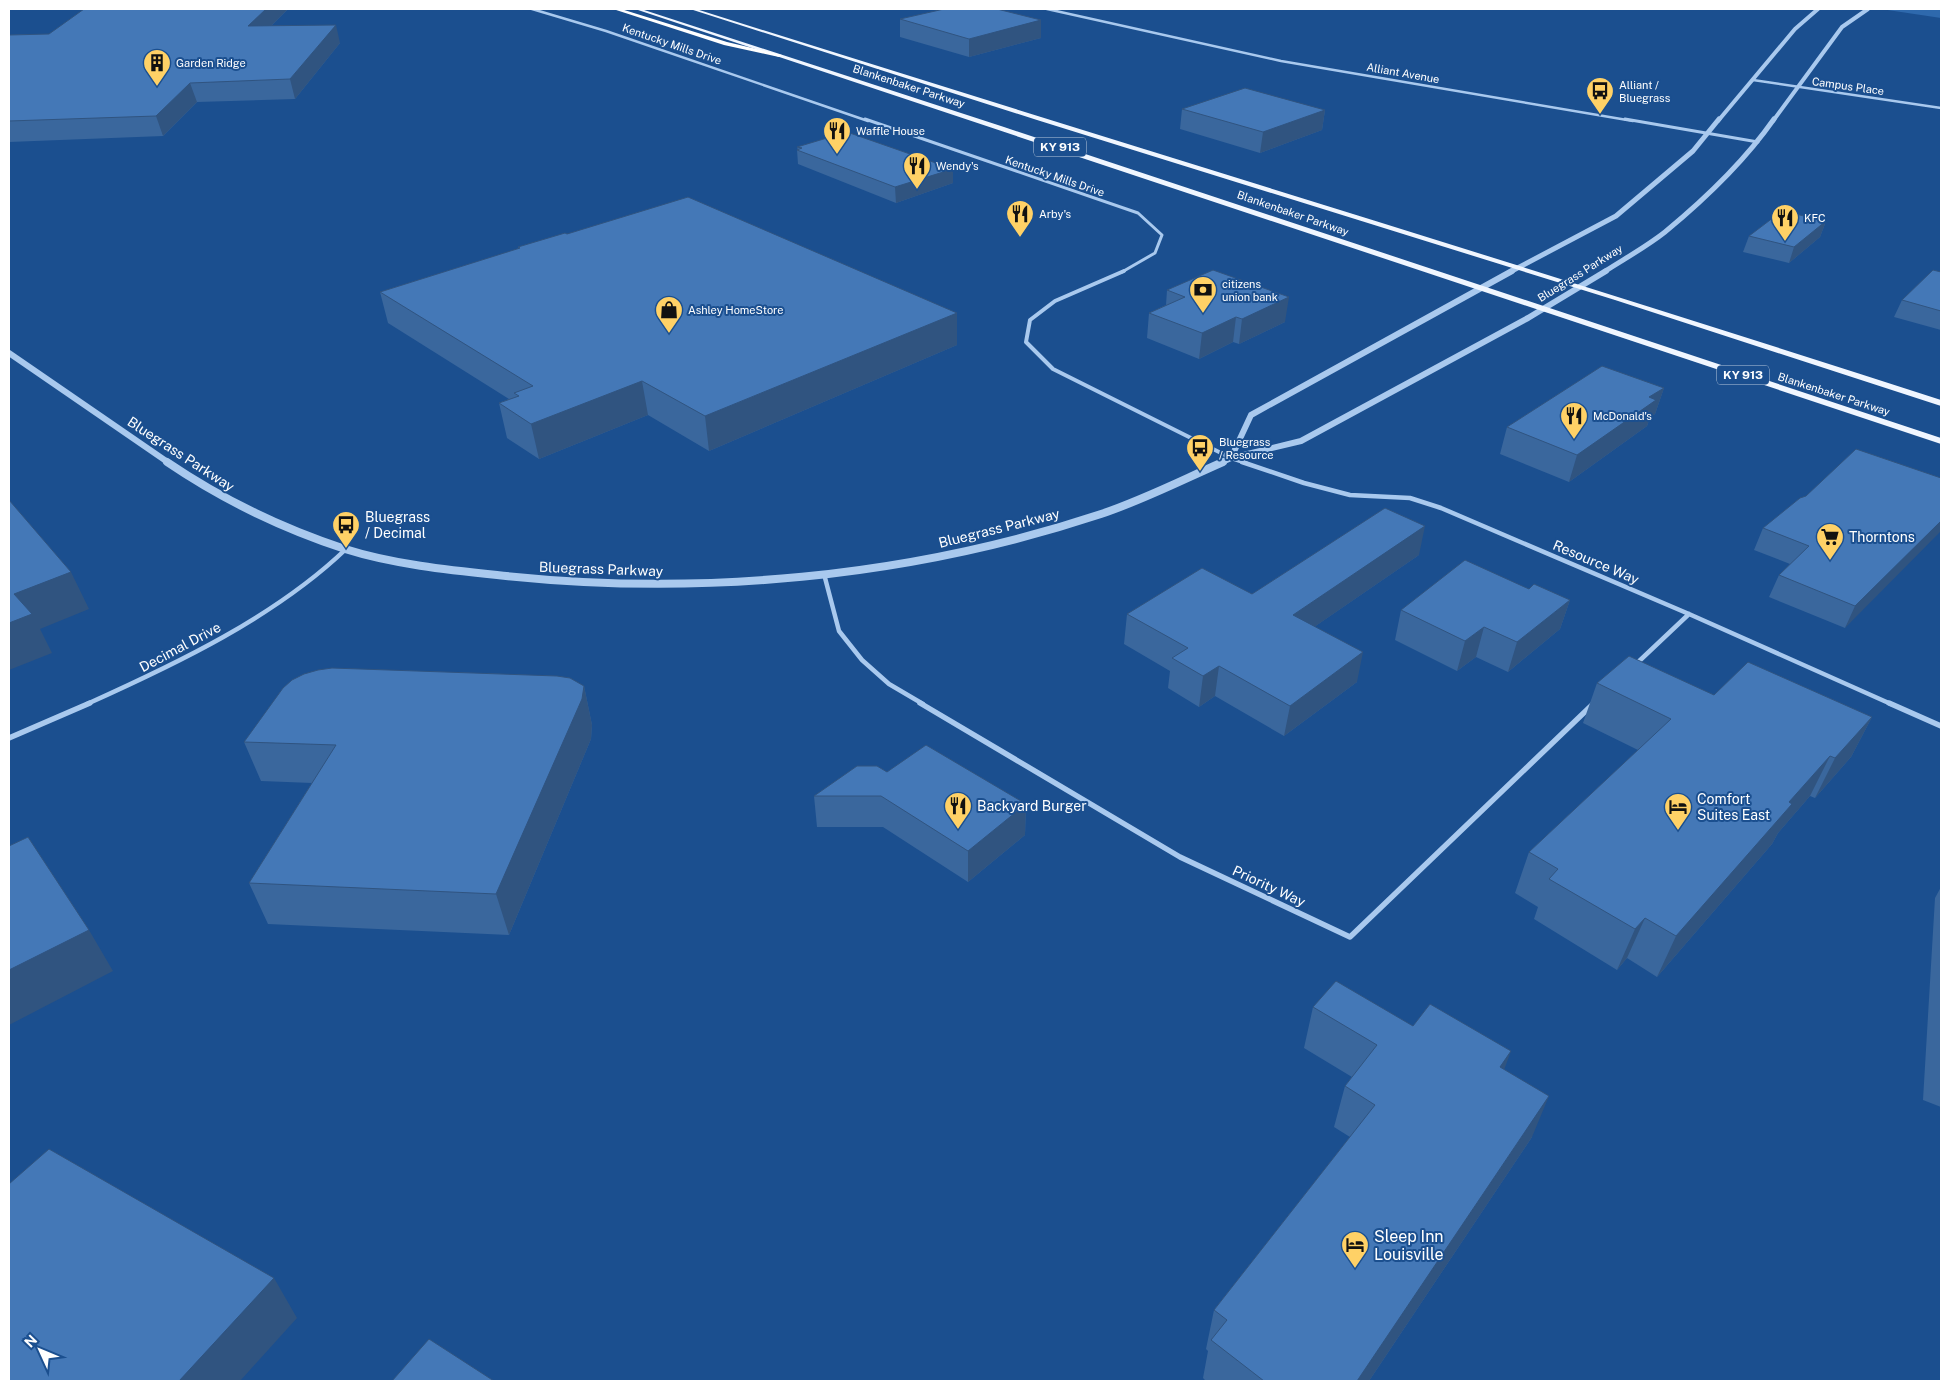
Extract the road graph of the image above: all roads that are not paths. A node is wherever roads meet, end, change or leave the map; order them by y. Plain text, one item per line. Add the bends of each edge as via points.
1 (532, 9) edge
2 (616, 9) edge
3 (637, 9) edge
4 (692, 9) edge
5 (1047, 9) edge
6 (1818, 9) edge
7 (1868, 9) edge
8 (779, 55) junction
9 (1753, 80) junction
10 (1796, 87) junction
11 (1941, 108) edge
12 (1709, 133) junction
13 (1758, 142) junction
14 (1519, 267) junction
15 (1579, 287) junction
16 (1481, 288) junction
17 (1544, 309) junction
18 (9, 352) edge
19 (1941, 403) edge
20 (1941, 441) edge
21 (1231, 458) junction
22 (346, 549) junction
23 (824, 574) junction
24 (1689, 614) junction
25 (1631, 668) edge
26 (1595, 703) dead end
27 (1941, 726) edge
28 (9, 738) edge

1 - 21 street, Kentucky Mills Drive via 606,31 1146,218 1157,227 1162,238 1156,253 1147,261 1048,305 1032,316 1023,335 1030,350 1053,369
2 - 8 highway via 726,44
3 - 8 main road, Blankenbaker Parkway / KY 913
4 - 14 main road, Blankenbaker Parkway / KY 913
5 - 12 street, Alliant Avenue via 1281,61
6 - 9 street via 1794,30
7 - 10 street, Bluegrass Parkway via 1842,27
8 - 16 main road, Blankenbaker Parkway / KY 913
9 - 10 street, Campus Place
9 - 12 street
10 - 11 street, Campus Place
10 - 13 street, Bluegrass Parkway
12 - 13 street, Alliant Avenue
12 - 14 street via 1694,151 1616,216
13 - 15 street, Bluegrass Parkway via 1716,187 1664,233
14 - 15 main road, Blankenbaker Parkway / KY 913
14 - 16 street
15 - 17 street, Bluegrass Parkway
15 - 19 main road, Blankenbaker Parkway / KY 913
16 - 17 main road, Blankenbaker Parkway / KY 913
16 - 21 street via 1251,415
17 - 20 main road, Blankenbaker Parkway / KY 913
17 - 21 street, Bluegrass Parkway via 1301,441
18 - 22 street, Bluegrass Parkway via 223,498 288,528
21 - 23 street, Bluegrass Parkway via 1135,501 1005,542 922,560
21 - 24 street, Resource Way via 1350,495 1410,498 1424,502
22 - 23 street, Bluegrass Parkway via 469,572 543,580 679,584
22 - 28 street, Decimal Drive via 306,584 184,660
23 - 26 street, Priority Way via 839,631 862,660 889,684 1180,857 1350,937
24 - 25 street
24 - 27 street, Resource Way

